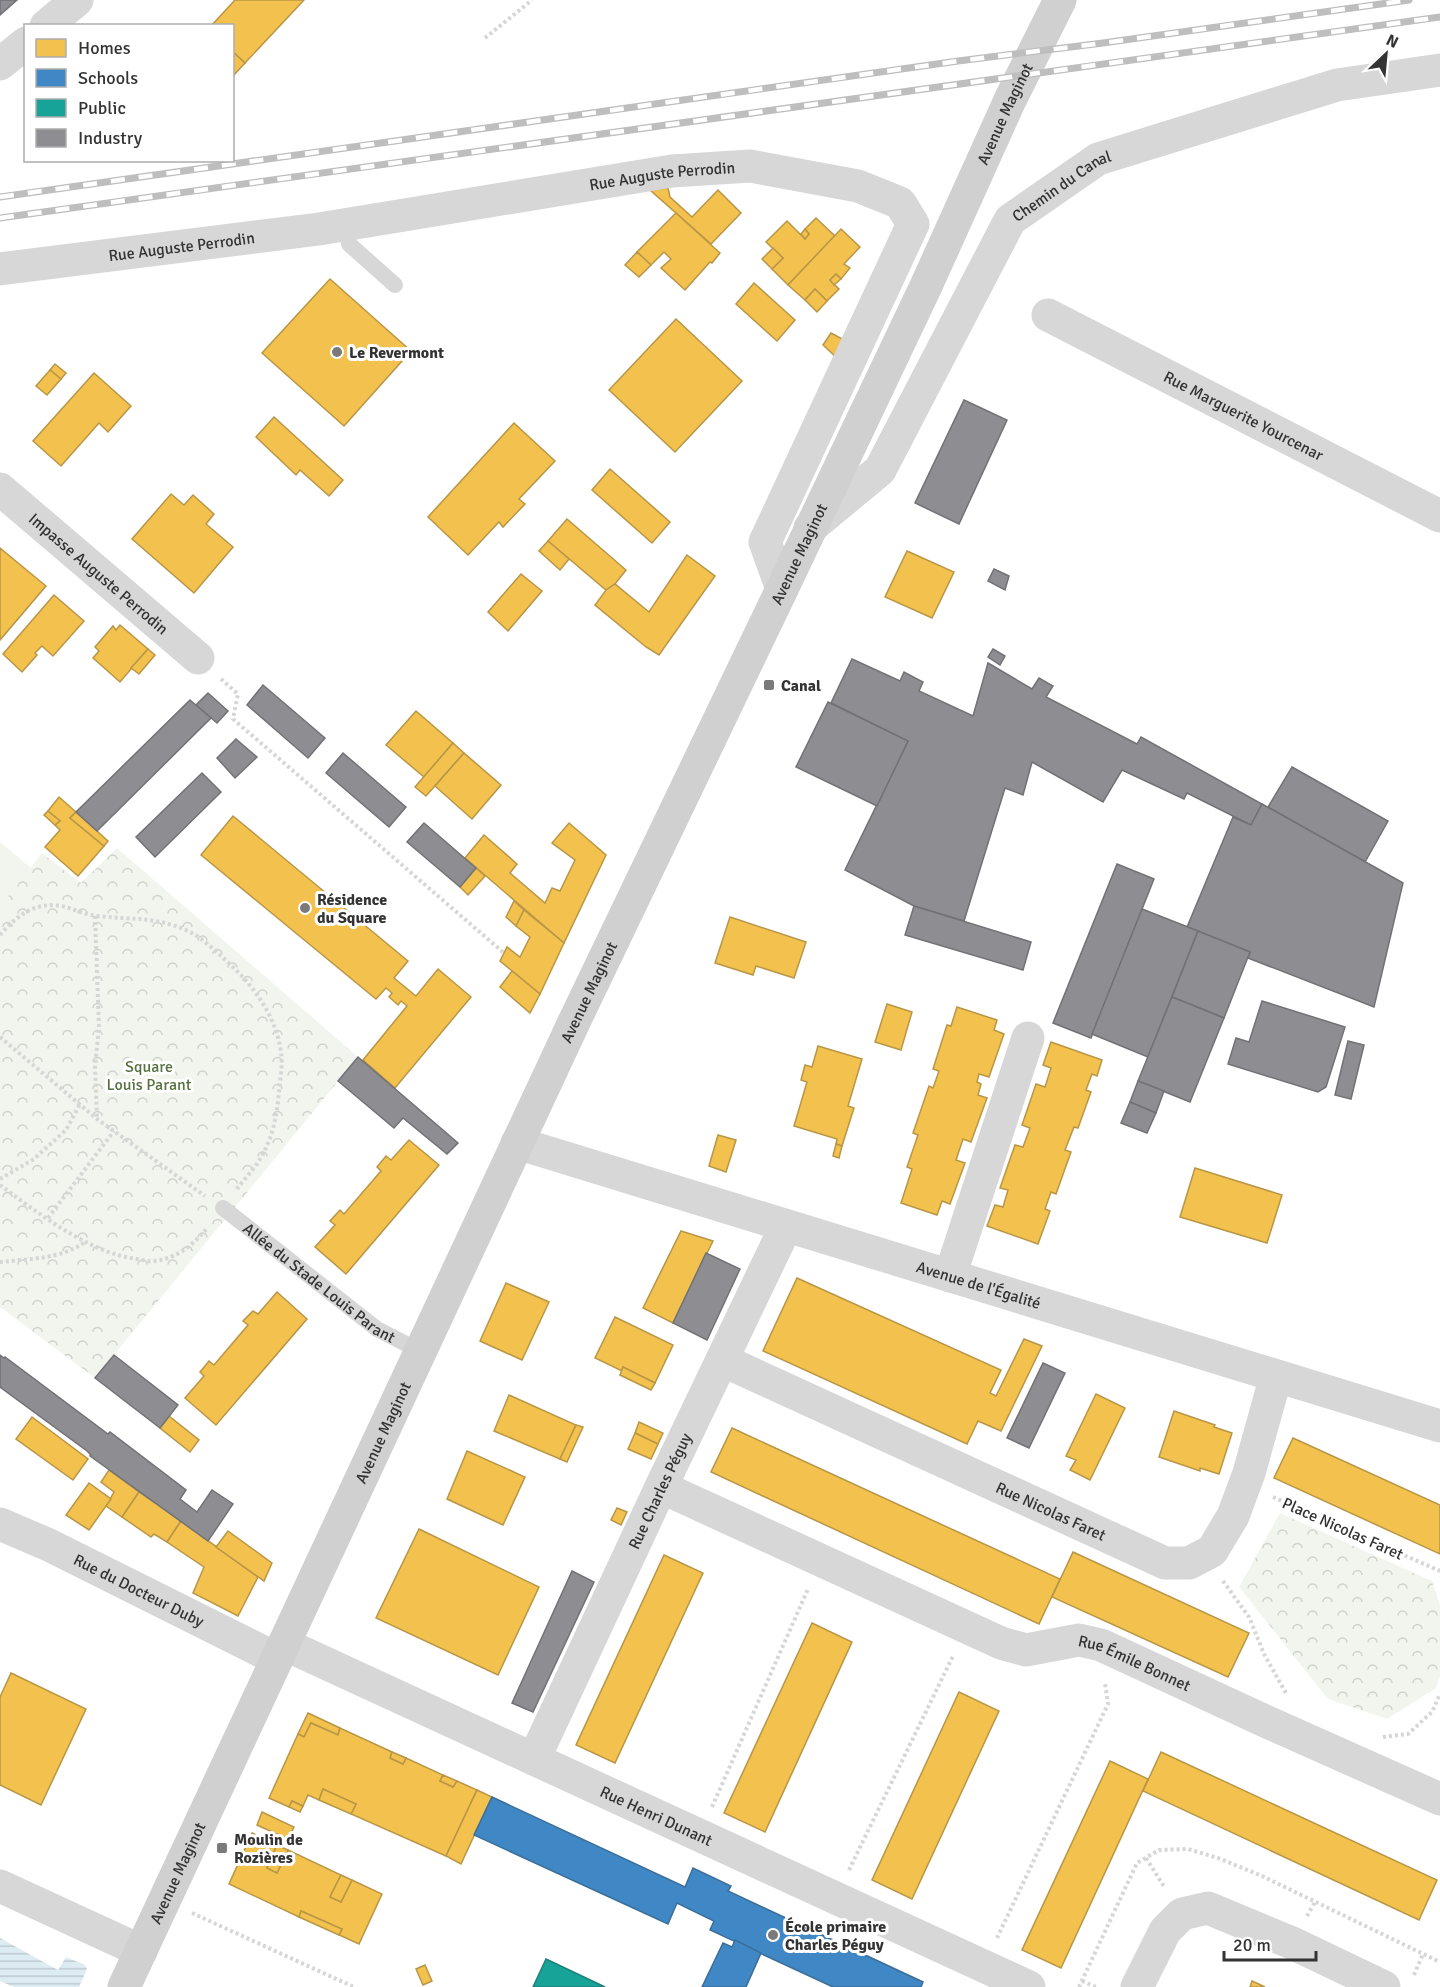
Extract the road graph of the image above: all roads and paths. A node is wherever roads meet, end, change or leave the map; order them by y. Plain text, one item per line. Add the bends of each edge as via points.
1 (77, 0) edge
2 (531, 0) edge
3 (1060, 0) edge
4 (48, 24) edge
5 (485, 38) dead end
6 (24, 45) edge
7 (0, 64) edge
8 (1440, 70) edge
9 (346, 225) junction
10 (0, 269) edge
11 (395, 285) dead end
12 (1048, 315) dead end
13 (0, 489) edge
14 (1440, 516) edge
15 (810, 528) junction
16 (782, 590) junction
17 (198, 658) joint
18 (94, 916) junction
19 (0, 935) edge
20 (504, 953) dead end
21 (0, 1037) edge
22 (1028, 1038) dead end
23 (80, 1104) junction
24 (97, 1119) junction
25 (114, 1131) junction
26 (517, 1143) junction
27 (0, 1179) edge
28 (0, 1185) edge
29 (223, 1208) junction
30 (48, 1218) junction
31 (786, 1226) junction
32 (86, 1242) junction
33 (0, 1263) edge
34 (950, 1276) junction
35 (420, 1351) junction
36 (722, 1360) junction
37 (1276, 1376) junction
38 (1440, 1426) edge
39 (1245, 1485) junction
40 (661, 1487) junction
41 (0, 1524) edge
42 (1204, 1555) junction
43 (821, 1560) junction
44 (1440, 1571) edge
45 (964, 1626) junction
46 (1101, 1646) junction
47 (280, 1651) junction
48 (1440, 1694) edge
49 (1288, 1695) dead end
50 (1379, 1738) dead end
51 (534, 1759) junction
52 (1440, 1799) edge
53 (699, 1835) junction
54 (0, 1887) edge
55 (835, 1898) junction
56 (164, 1900) junction
57 (1423, 1954) dead end
58 (984, 1966) junction
59 (132, 1970) edge
60 (1082, 1981) dead end
61 (1399, 1982) edge
62 (354, 1987) edge
63 (1029, 1987) edge
64 (1096, 1987) edge
65 (1137, 1987) edge

1 - 4 street
2 - 5 path
3 - 15 main road, Avenue Maginot
6 - 7 street
8 - 15 street, Chemin du Canal via 1337,85 1098,159 1010,220 880,470
9 - 10 street, Rue Auguste Perrodin
9 - 11 lane via 349,244
9 - 16 street, Rue Auguste Perrodin via 672,171 750,166 858,186 900,203 913,224 765,542
12 - 14 street, Rue Marguerite Yourcenar
13 - 17 street, Impasse Auguste Perrodin
15 - 16 main road, Avenue Maginot
16 - 26 main road, Avenue Maginot
17 - 20 path via 238,694 233,719
18 - 19 path via 45,904 25,911
18 - 24 path via 99,1028 95,1067
18 - 29 path via 137,917 190,932 241,973 275,1030 281,1073 272,1133 265,1151
21 - 23 path
22 - 34 street
23 - 24 path
23 - 27 path via 66,1130 34,1159
24 - 25 path
25 - 29 path
25 - 30 path
26 - 31 street, Avenue de l'Égalité
26 - 35 main road, Avenue Maginot
28 - 30 path
29 - 32 path via 197,1241 177,1255 154,1262 125,1258
29 - 35 lane, Allée du Stade Louis Parant via 377,1329
30 - 32 path
31 - 34 street, Avenue de l'Égalité
31 - 36 street, Rue Charles Péguy
32 - 33 path via 76,1249 44,1257
34 - 37 street, Avenue de l'Égalité
35 - 47 main road, Avenue Maginot
36 - 40 street, Rue Charles Péguy
36 - 42 street, Rue Nicolas Faret via 1165,1563 1190,1563
37 - 38 street, Avenue de l'Égalité
37 - 39 street
39 - 42 street via 1233,1516 1212,1551
39 - 44 path, Place Nicolas Faret
40 - 43 street, Rue Émile Bonnet
40 - 51 street, Rue Charles Péguy
41 - 47 street, Rue du Docteur Duby
42 - 49 path via 1249,1617 1264,1654
43 - 45 street, Rue Émile Bonnet
43 - 53 path
45 - 46 street, Rue Émile Bonnet via 1026,1650 1079,1640
45 - 55 path via 951,1662
46 - 52 street, Rue Émile Bonnet
46 - 58 path via 1108,1704
47 - 51 street, Rue Henri Dunant
47 - 56 main road, Avenue Maginot
48 - 50 path via 1432,1712 1408,1734
51 - 53 street, Rue Henri Dunant
53 - 55 street, Rue Henri Dunant
54 - 59 street
55 - 58 street, Rue Henri Dunant
56 - 59 main road, Avenue Maginot
56 - 62 path
57 - 61 path
58 - 63 street, Rue Henri Dunant
60 - 64 path
61 - 65 street via 1208,1908 1182,1914 1165,1931

